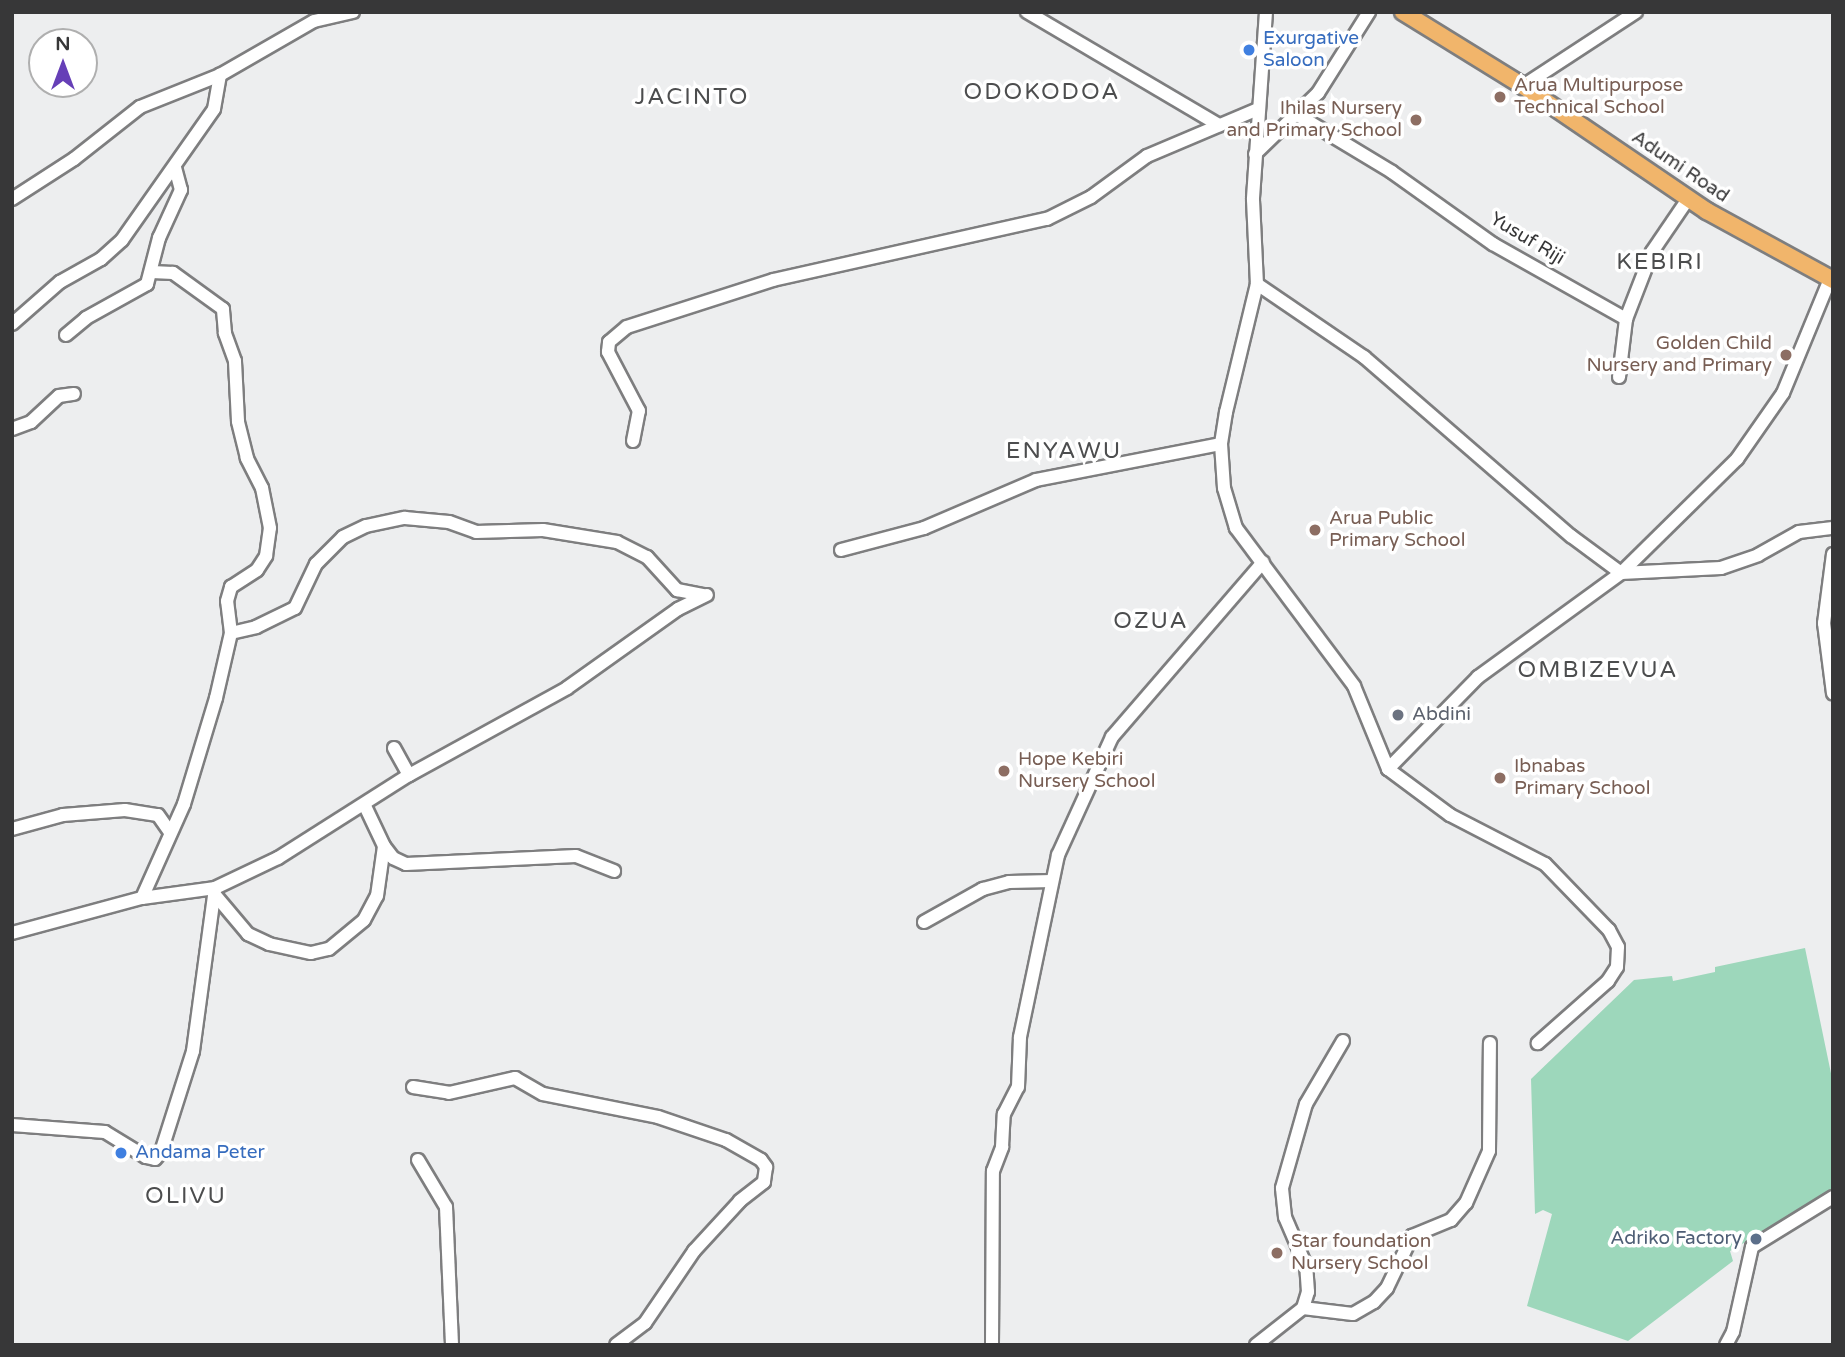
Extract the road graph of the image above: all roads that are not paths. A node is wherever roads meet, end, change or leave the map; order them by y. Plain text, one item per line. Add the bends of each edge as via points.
1 (353, 12) edge
2 (1027, 12) edge
3 (1266, 12) edge
4 (1369, 12) edge
5 (1403, 12) edge
6 (1636, 12) edge
7 (220, 75) junction
8 (1523, 86) junction
9 (1256, 110) junction
10 (1296, 114) junction
11 (1219, 125) junction
12 (1255, 154) junction
13 (176, 167) junction
14 (12, 199) edge
15 (1688, 199) junction
16 (152, 272) junction
17 (1831, 280) edge
18 (1257, 284) junction
19 (1626, 319) junction
20 (12, 324) edge
21 (66, 335) dead end
22 (1619, 377) dead end
23 (74, 394) dead end
24 (12, 429) edge
25 (633, 441) dead end
26 (1221, 444) junction
27 (1833, 528) edge
28 (841, 550) dead end
29 (1833, 554) edge
30 (1263, 562) junction
31 (1621, 573) junction
32 (231, 633) junction
33 (1833, 693) edge
34 (394, 748) dead end
35 (1388, 769) junction
36 (409, 775) junction
37 (365, 806) junction
38 (12, 829) edge
39 (170, 832) junction
40 (384, 846) junction
41 (614, 872) dead end
42 (1052, 881) junction
43 (215, 892) junction
44 (142, 898) junction
45 (924, 922) dead end
46 (12, 933) edge
47 (1343, 1041) dead end
48 (1490, 1043) dead end
49 (1538, 1043) dead end
50 (413, 1087) dead end
51 (12, 1125) edge
52 (418, 1160) dead end
53 (1833, 1197) edge
54 (1303, 1308) junction
55 (452, 1345) edge
56 (616, 1345) edge
57 (992, 1345) edge
58 (1256, 1345) edge
59 (1726, 1345) edge

1 - 7 street via 296,29
2 - 11 street
3 - 9 street
4 - 10 street via 1340,63
5 - 8 main road, Adumi Road
6 - 8 street
7 - 13 street via 214,109
7 - 14 street via 140,107 74,159
8 - 15 main road, Adumi Road
9 - 11 street
9 - 12 street
10 - 12 street
10 - 19 street, Yusuf Riji via 1392,173 1493,244
11 - 25 street via 1147,156 1091,197 1047,219 773,280 627,327 609,342 608,352 639,411
12 - 18 street
13 - 16 street via 181,190 159,238
13 - 20 street via 122,240 101,259 60,282
15 - 17 main road, Adumi Road
15 - 19 street via 1652,252
16 - 21 street via 140,292 105,307
16 - 32 street via 173,274 223,309 234,361 238,421 268,511 266,556 257,570 231,587 227,601
17 - 31 street via 1783,393 1737,459
18 - 26 street
18 - 31 street via 1364,357 1571,536
19 - 22 street
23 - 24 street via 59,396 32,422
26 - 28 street via 1019,485 924,528
26 - 30 street via 1224,488 1236,528
27 - 31 street via 1799,531 1758,555 1721,568
29 - 33 street via 1824,623
30 - 35 street via 1353,686
30 - 42 street via 1112,737 1067,830
31 - 35 street via 1478,677
32 - 36 street via 256,627 295,608 316,564 343,537 366,526 405,518 449,522 476,532 543,530 617,542 647,557 677,590 707,595 678,609 524,715
32 - 39 street via 184,804
34 - 36 street
35 - 49 street via 1450,815 1545,864 1609,930 1618,947 1617,967 1608,981
36 - 37 street
37 - 40 street
37 - 43 street
38 - 39 street via 63,816 125,810 158,816
39 - 44 street
40 - 41 street via 393,858 421,865 576,856
40 - 43 street via 377,896 364,920 329,949 311,953 269,944 248,934
42 - 45 street via 1009,882 983,889
42 - 57 street via 1020,1037 1018,1087 1004,1114 1002,1147 993,1171
43 - 44 street
43 - 51 street via 193,1051 165,1143 155,1158 105,1132
44 - 46 street
47 - 54 street via 1306,1104 1282,1188 1285,1217 1309,1280
48 - 54 street via 1489,1151 1466,1203 1451,1220 1412,1236 1387,1288 1374,1302 1353,1314
50 - 56 street via 449,1093 514,1078 542,1094 658,1116 726,1140 761,1160 766,1167 764,1182 694,1251 645,1323
52 - 55 street via 446,1207
53 - 59 street via 1752,1247
54 - 58 street

